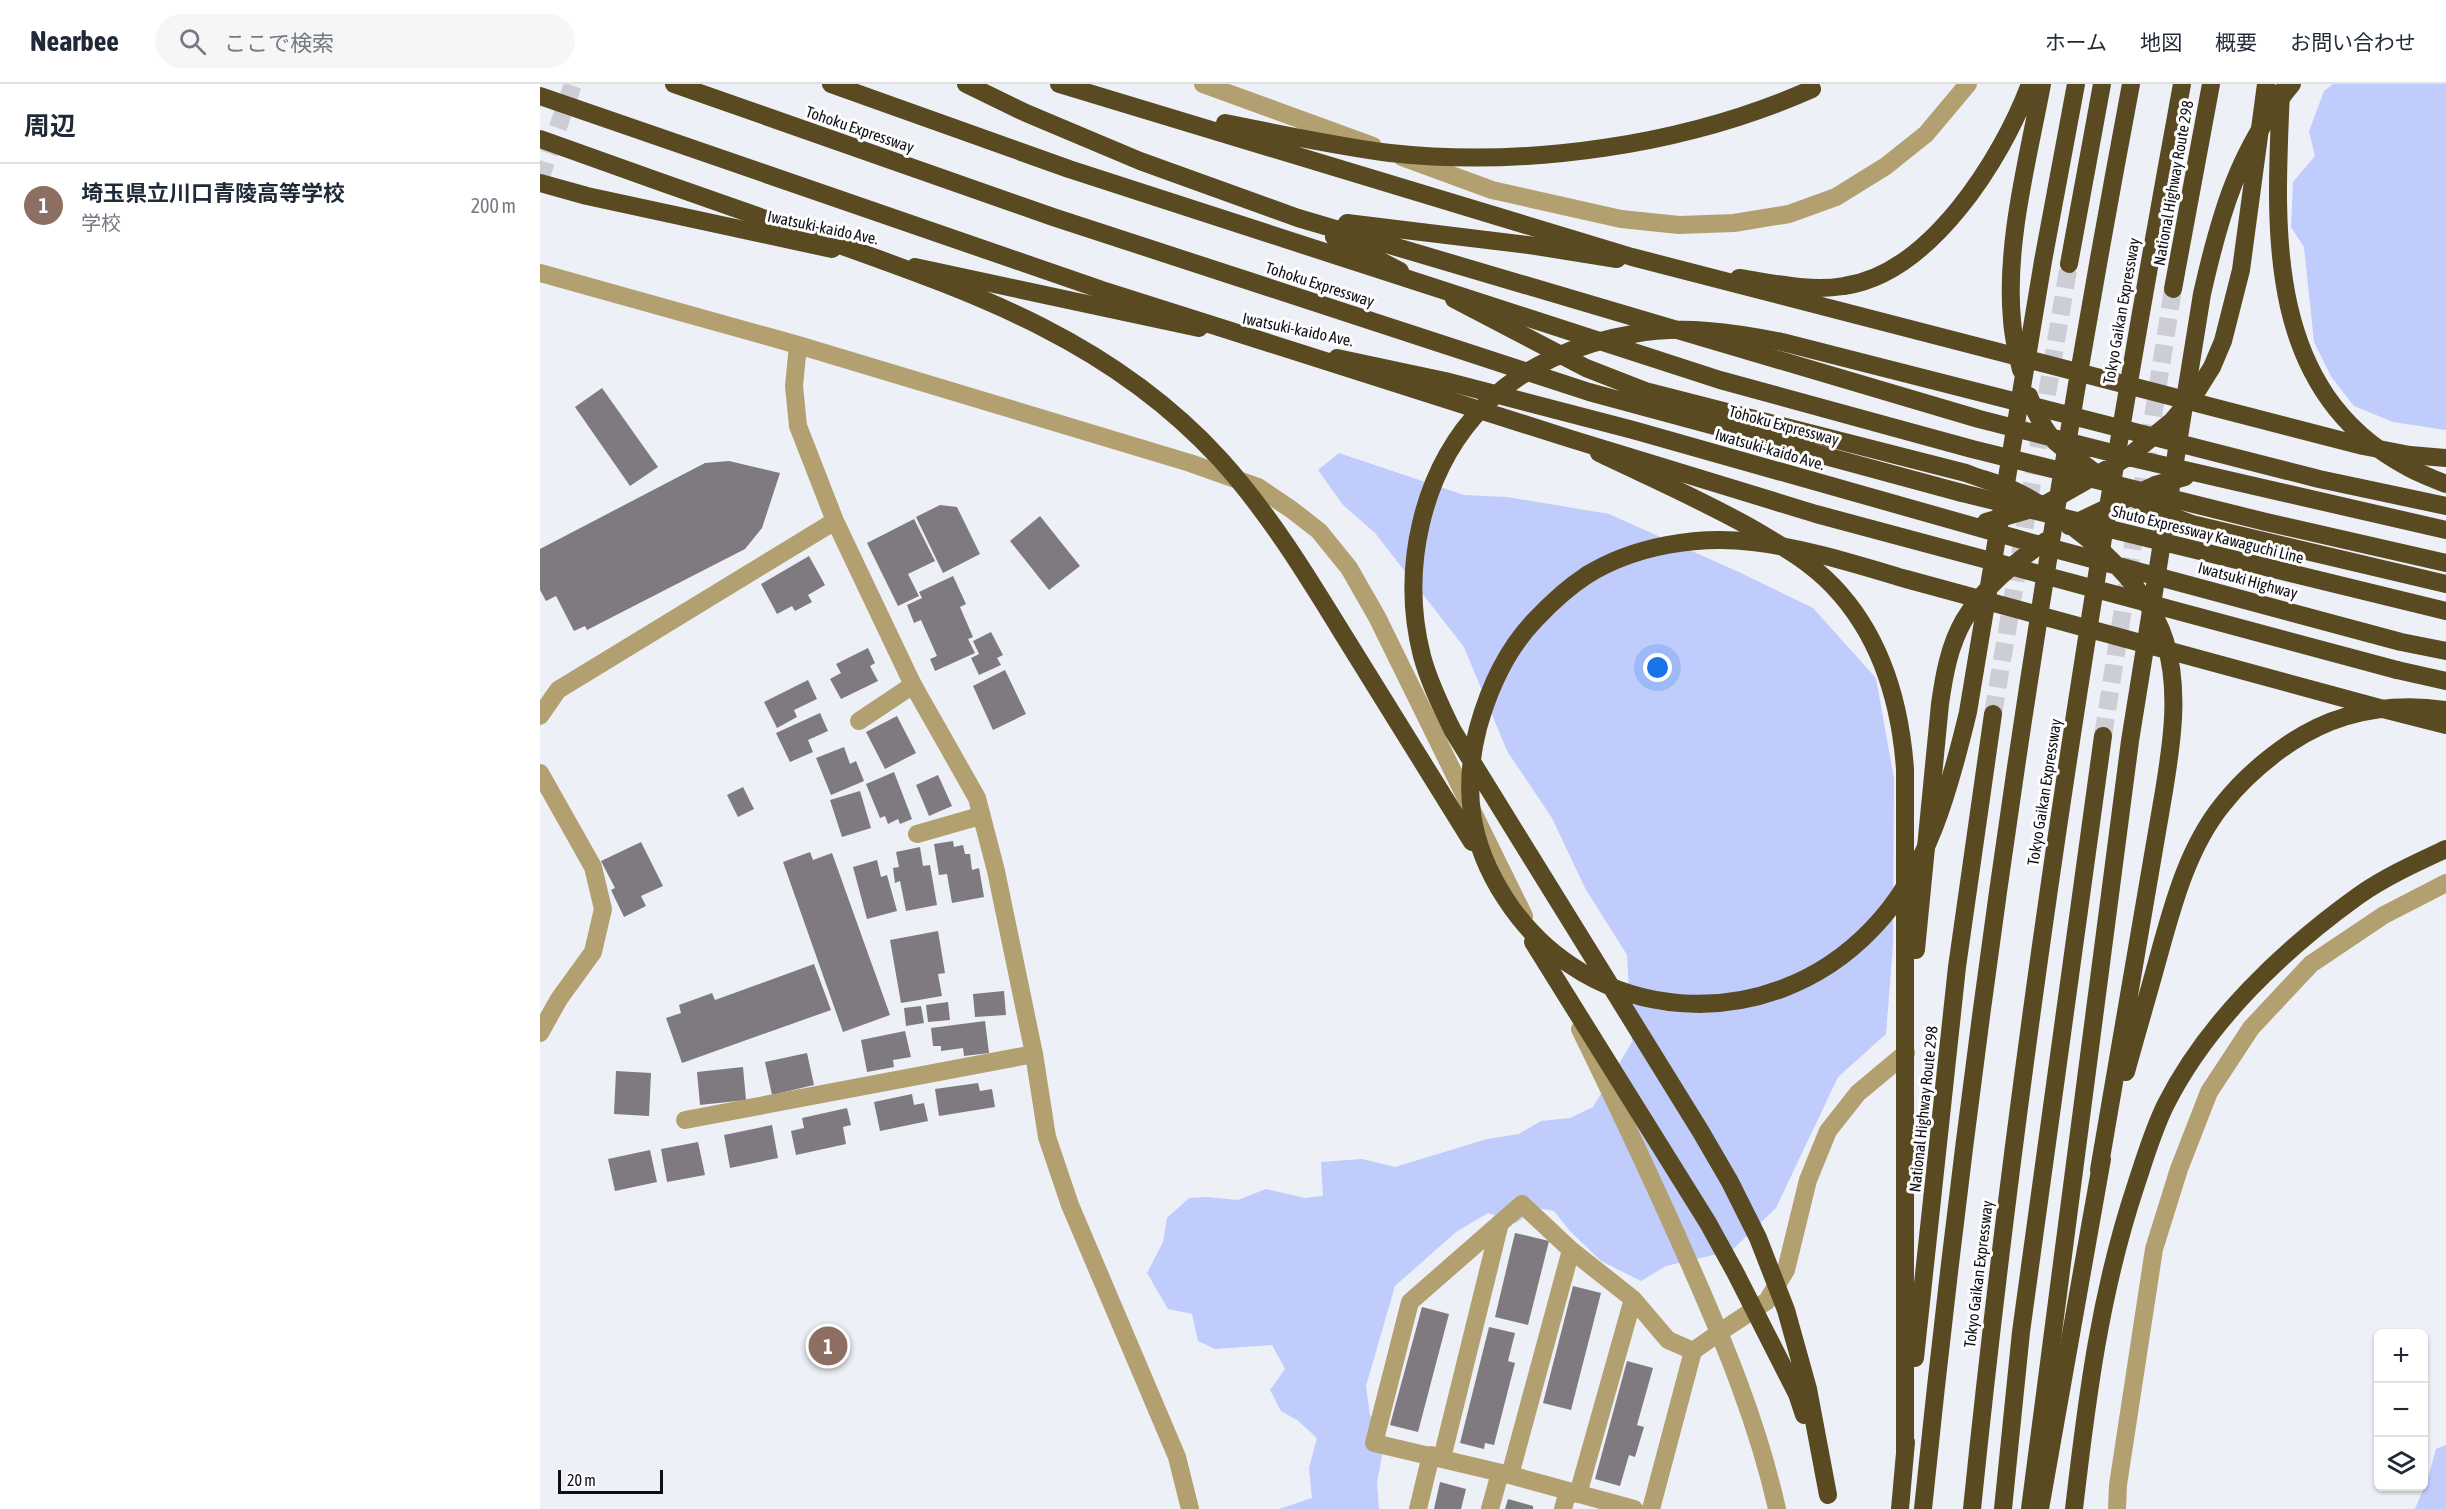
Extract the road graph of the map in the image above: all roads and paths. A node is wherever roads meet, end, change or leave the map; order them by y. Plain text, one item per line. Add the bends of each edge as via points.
1 (674, 84) edge
2 (831, 84) edge
3 (966, 84) edge
4 (1059, 84) edge
5 (1203, 84) edge
6 (1819, 84) edge
7 (1968, 84) edge
8 (2030, 84) edge
9 (2042, 84) edge
10 (2076, 84) edge
11 (2102, 84) edge
12 (2131, 84) edge
13 (2182, 84) edge
14 (2211, 84) edge
15 (2266, 84) edge
16 (2281, 84) edge
17 (2292, 84) edge
18 (1092, 93) junction
19 (540, 96) edge
20 (540, 139) edge
21 (540, 183) edge
22 (1298, 218) junction
23 (2069, 264) tunnel mouth
24 (540, 273) edge
25 (2173, 289) tunnel mouth
26 (798, 345) junction
27 (1444, 381) junction
28 (2052, 438) junction
29 (1972, 449) joint
30 (2128, 458) junction
31 (2446, 458) edge
32 (2097, 475) junction
33 (2204, 475) junction
34 (2446, 483) edge
35 (1962, 493) joint
36 (2129, 497) junction
37 (2042, 506) junction
38 (2446, 506) edge
39 (835, 521) junction
40 (1955, 522) junction
41 (2071, 525) junction
42 (2446, 530) edge
43 (2040, 545) junction
44 (2446, 562) edge
45 (2118, 566) junction
46 (2446, 584) edge
47 (2446, 611) edge
48 (2446, 651) edge
49 (2446, 681) edge
50 (913, 685) junction
51 (2446, 710) edge
52 (1993, 714) tunnel mouth
53 (540, 716) edge
54 (859, 721) dead end
55 (2446, 724) edge
56 (2103, 736) tunnel mouth
57 (540, 772) edge
58 (980, 816) junction
59 (916, 834) dead end
60 (2446, 849) edge
61 (2446, 883) edge
62 (540, 1034) edge
63 (1906, 1053) junction
64 (1034, 1054) junction
65 (685, 1120) dead end
66 (2099, 1170) junction
67 (1500, 1223) junction
68 (1571, 1250) junction
69 (1633, 1299) junction
70 (1720, 1332) junction
71 (1693, 1351) junction
72 (1905, 1454) junction
73 (1436, 1457) junction
74 (1505, 1474) junction
75 (2044, 1476) junction
76 (1573, 1492) junction
77 (1829, 1502) edge
78 (1190, 1509) edge
79 (1418, 1509) edge
80 (1490, 1509) edge
81 (1563, 1509) edge
82 (1634, 1509) edge
83 (1651, 1509) edge
84 (1777, 1509) edge
85 (1900, 1509) edge
86 (1923, 1509) edge
87 (1972, 1509) edge
88 (2003, 1509) edge
89 (2030, 1509) edge
90 (2040, 1509) edge
91 (2046, 1509) edge
92 (2074, 1509) edge
93 (2117, 1509) edge

1 - 35 highway, Tohoku Expressway, bridge via 1053,217 1589,392
2 - 29 highway, Tohoku Expressway, bridge via 1069,169 1629,351
3 - 22 highway via 1140,161
4 - 18 highway, bridge
5 - 7 street via 1492,190 1621,219 1679,225 1734,223 1789,214 1836,197 1886,166 1926,134
6 - 18 highway, bridge via 1770,107 1669,135 1562,152 1442,157 1336,144
8 - 22 highway via 1987,171 1959,209 1909,257 1868,280 1846,286 1799,287 1536,246
9 - 28 highway via 2015,239 2012,320 2023,383
10 - 55 highway, bridge via 2043,261 1988,596 1986,608 1984,619 1982,631 1980,642 1976,666 1968,712 1938,819 1897,897 1873,928 1843,956 1810,977 1775,993 1733,1003 1691,1005 1616,990 1576,969 1547,949 1517,917 1497,886 1482,857 1472,824 1469,783 1483,711 1500,668 1525,630 1555,599 1588,574 1663,546 1706,540 1750,541 1797,549 1986,600 1998,604 2364,704
11 - 23 highway
12 - 86 highway, Tokyo Gaikan Expressway, bridge via 2096,269 1986,963
13 - 87 highway, Tokyo Gaikan Expressway, bridge via 2072,730 1991,1326
14 - 25 highway, National Highway Route 298
15 - 30 highway via 2241,270 2223,341 2197,390 2172,420
16 - 34 highway via 2278,237 2285,295 2302,348 2325,394 2358,432 2405,466
17 - 89 highway, bridge via 2271,110 2228,193 2202,294 2130,741
18 - 31 highway, bridge via 1632,257 2363,446
19 - 49 highway, bridge via 1102,290 1571,439 1816,514
20 - 77 highway, bridge via 1003,306 1098,357 1140,387 1219,458 1256,501 1322,599 1708,1223 1797,1394
21 - 27 highway, Iwatsuki-kaido Ave.
22 - 28 highway
22 - 37 highway via 1586,368 1645,391 1966,473 2013,490
24 - 26 street
26 - 39 street via 794,386 798,426
26 - 70 street via 1258,487 1319,531 1349,568 1377,617 1647,1166
27 - 40 highway, Iwatsuki-kaido Ave. via 1633,430
27 - 63 highway via 1719,510 1811,566 1850,606 1881,656 1903,737
28 - 30 highway
28 - 32 highway
29 - 44 highway, Shuto Expressway Kawaguchi Line, bridge
30 - 32 highway
30 - 33 highway
32 - 36 highway
32 - 37 highway
33 - 36 highway via 2178,478
33 - 42 highway
35 - 47 highway, Shuto Expressway Kawaguchi Line, bridge
36 - 41 highway
36 - 46 highway via 2192,524
37 - 40 highway via 1983,523
37 - 41 highway
38 - 77 highway, bridge via 2319,480 1793,345 1735,333 1694,330 1634,333 1572,350 1539,364 1484,406 1461,434 1441,468 1417,539 1413,578 1416,616 1434,692 1453,731 1701,1132 1758,1238 1786,1310 1808,1389
39 - 50 street
39 - 53 street via 558,690
40 - 43 highway, Iwatsuki-kaido Ave.
41 - 43 highway
41 - 45 highway
43 - 45 highway, Iwatsuki Highway
43 - 63 highway via 1986,593 1964,620 1944,675
45 - 48 highway, Iwatsuki Highway
45 - 66 highway via 2156,616 2166,642 2174,703 2164,791
50 - 54 street
50 - 58 street via 976,798
51 - 66 highway via 2386,707 2324,724 2259,765 2222,805 2194,852 2170,912
52 - 72 highway, National Highway Route 298 via 1957,968
56 - 88 highway via 2021,1332
57 - 62 street via 593,867 603,909 592,952
58 - 59 street
58 - 64 street via 996,871
60 - 92 highway via 2404,868 2359,896 2275,965 2194,1057 2166,1105 2123,1222 2102,1304
61 - 93 street via 2384,915 2312,964 2251,1028 2209,1092 2154,1249
63 - 70 street via 1858,1093 1828,1131 1808,1180 1786,1270 1767,1301
63 - 72 highway
64 - 65 street
64 - 78 street via 1047,1137 1070,1206 1178,1457
66 - 75 highway
67 - 68 street via 1522,1204
67 - 73 street
67 - 73 street via 1410,1302 1374,1443
68 - 69 street
68 - 74 street
69 - 71 street via 1668,1340
69 - 76 street
70 - 71 street
70 - 84 street via 1751,1412
71 - 83 street
72 - 85 highway, National Highway Route 298
73 - 74 street
73 - 79 street
74 - 76 street
74 - 80 street
75 - 90 highway
75 - 91 street
76 - 81 street
76 - 82 street

